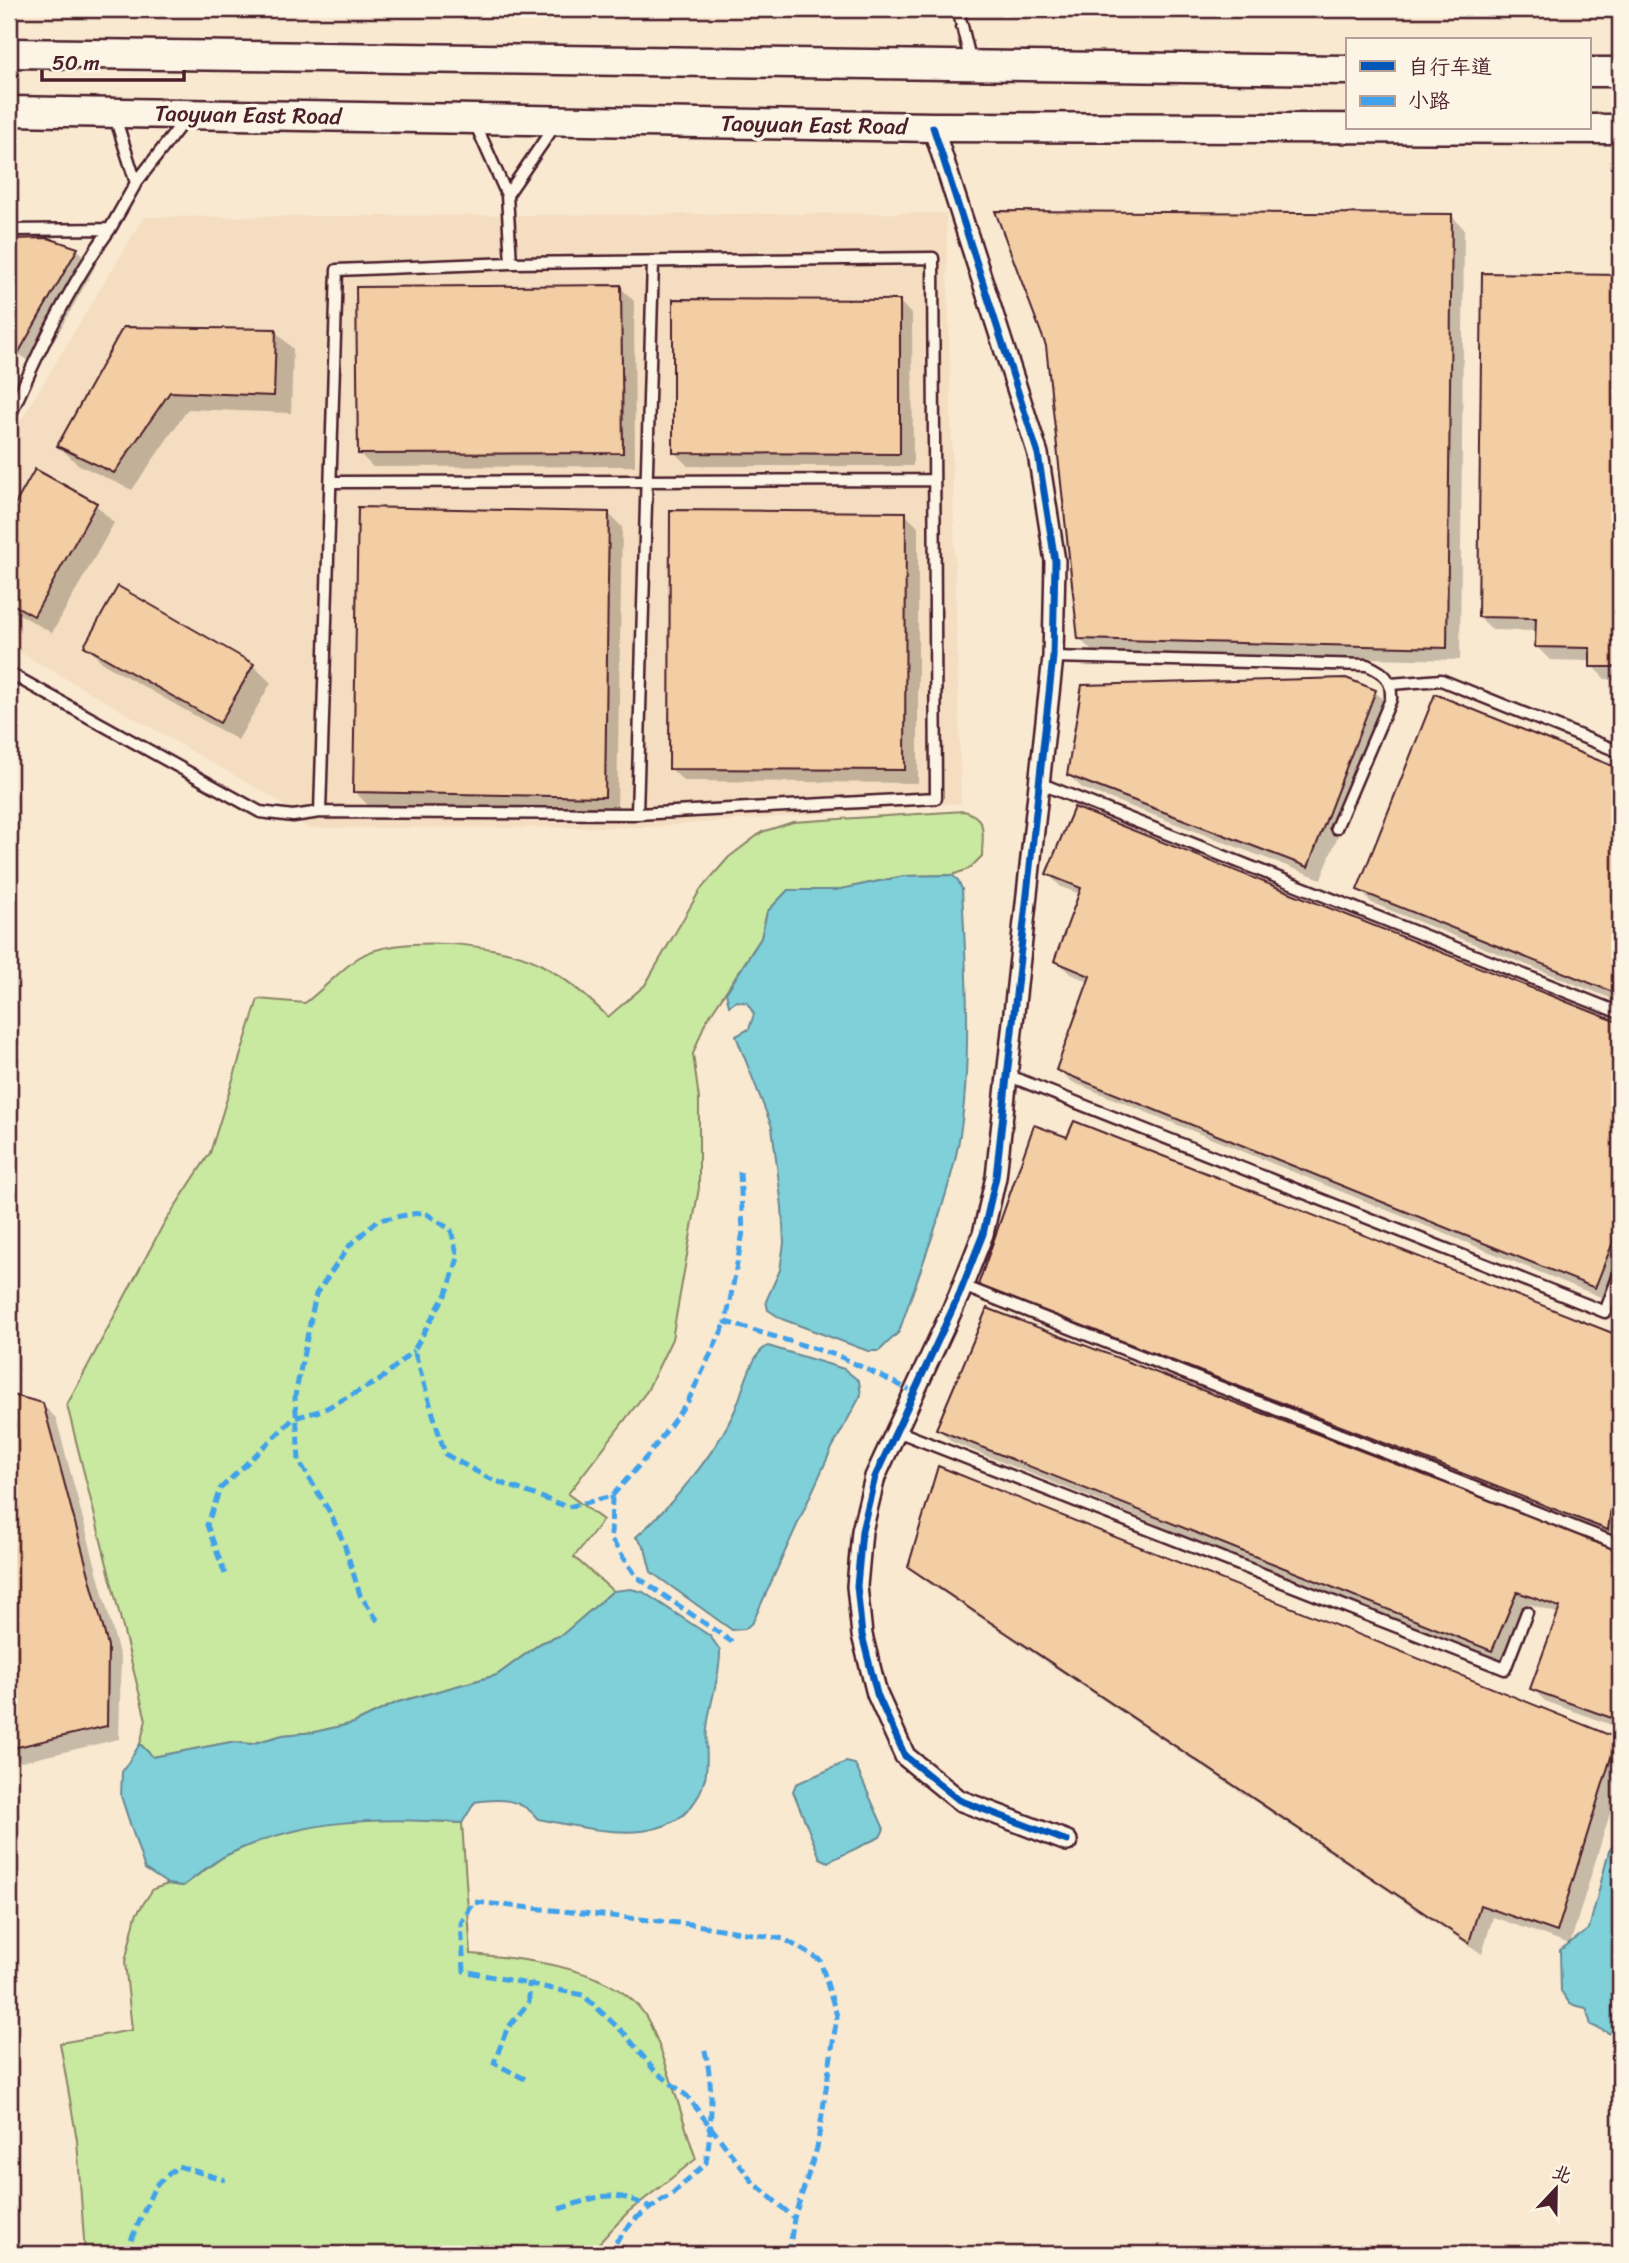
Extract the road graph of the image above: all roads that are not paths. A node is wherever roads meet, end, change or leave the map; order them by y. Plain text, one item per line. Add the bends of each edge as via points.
1 (958, 9) edge
2 (9, 53) edge
3 (971, 67) junction
4 (1346, 70) edge
5 (1590, 72) edge
6 (1620, 72) edge
7 (9, 111) edge
8 (114, 113) junction
9 (188, 114) junction
10 (473, 119) junction
11 (558, 121) junction
12 (933, 127) junction
13 (1346, 128) edge
14 (1590, 129) edge
15 (1620, 129) edge
16 (136, 183) junction
17 (507, 194) junction
18 (110, 229) junction
19 (9, 230) edge
20 (653, 262) junction
21 (511, 263) junction
22 (9, 418) edge
23 (934, 480) junction
24 (331, 482) junction
25 (646, 482) junction
26 (1053, 657) junction
27 (9, 673) edge
28 (1391, 684) junction
29 (1620, 752) edge
30 (1039, 783) junction
31 (320, 811) junction
32 (637, 814) junction
33 (1336, 828) dead end
34 (1620, 1013) edge
35 (1006, 1075) junction
36 (1620, 1272) edge
37 (963, 1286) junction
38 (897, 1431) junction
39 (1620, 1545) edge
40 (1527, 1612) dead end
41 (1067, 1841) dead end

1 - 3 lane
2 - 3 main road
3 - 4 main road
5 - 6 main road
7 - 8 main road, Taoyuan East Road
8 - 9 main road, Taoyuan East Road
8 - 16 lane
9 - 10 main road, Taoyuan East Road
9 - 16 lane
10 - 11 main road, Taoyuan East Road
10 - 17 lane
11 - 12 main road, Taoyuan East Road
11 - 17 lane
12 - 13 main road, Taoyuan East Road
12 - 26 street via 1038,454 1055,561
14 - 15 main road, Taoyuan East Road
16 - 18 lane
17 - 21 lane
18 - 19 lane
18 - 22 lane via 88,258
20 - 21 lane
20 - 23 lane via 933,258
20 - 25 lane
21 - 24 lane via 337,270
23 - 25 lane
23 - 32 lane via 936,798
24 - 25 lane
24 - 31 lane
25 - 32 lane
26 - 28 lane via 1367,665 1384,673
26 - 30 street
27 - 31 lane via 260,812 293,816
28 - 29 lane via 1441,680
28 - 33 lane via 1391,699
30 - 34 lane
30 - 35 street
31 - 32 lane
35 - 36 lane via 1605,1312
35 - 37 street via 996,1177 983,1234
37 - 38 street
37 - 39 lane
38 - 40 lane via 1505,1669
38 - 41 street via 875,1477 862,1531 858,1586 862,1635 877,1694 905,1756 959,1800

